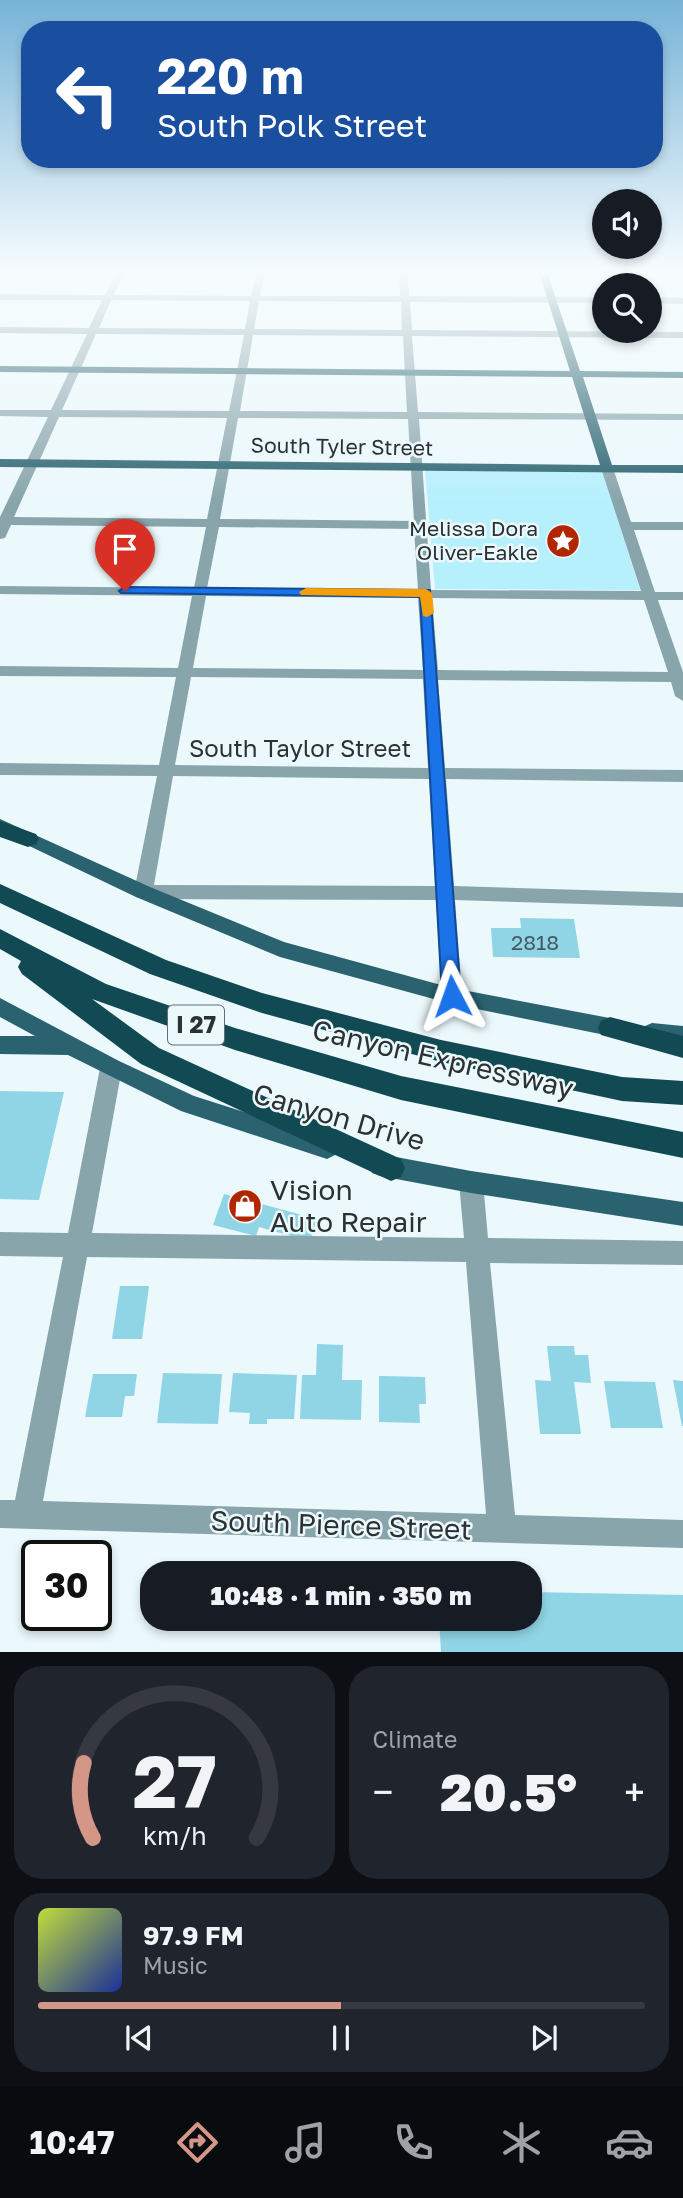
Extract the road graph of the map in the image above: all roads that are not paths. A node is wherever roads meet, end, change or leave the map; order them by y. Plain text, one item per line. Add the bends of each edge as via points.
1 (86, 346) edge
2 (246, 346) edge
3 (409, 346) edge
4 (567, 346) edge
5 (0, 369) edge
6 (75, 369) junction
7 (242, 371) junction
8 (410, 373) junction
9 (576, 375) junction
10 (683, 375) edge
11 (0, 413) edge
12 (56, 413) junction
13 (233, 414) junction
14 (413, 416) junction
15 (590, 416) junction
16 (683, 417) edge
17 (0, 463) edge
18 (33, 463) junction
19 (224, 465) junction
20 (416, 467) junction
21 (607, 468) junction
22 (683, 469) edge
23 (3, 521) edge
24 (213, 523) junction
25 (421, 524) junction
26 (626, 526) junction
27 (683, 526) edge
28 (0, 535) edge
29 (0, 590) edge
30 (200, 591) junction
31 (426, 593) junction
32 (649, 595) junction
33 (683, 596) edge
34 (0, 671) edge
35 (185, 673) junction
36 (432, 676) junction
37 (680, 677) edge
38 (683, 696) edge
39 (0, 769) edge
40 (165, 772) junction
41 (438, 774) junction
42 (683, 776) edge
43 (0, 827) edge
44 (28, 839) joint
45 (143, 892) junction
46 (0, 893) edge
47 (445, 893) junction
48 (683, 900) edge
49 (0, 938) edge
50 (0, 945) edge
51 (452, 996) junction
52 (0, 1007) edge
53 (610, 1028) junction
54 (683, 1035) edge
55 (0, 1045) edge
56 (71, 1046) junction
57 (683, 1047) edge
58 (111, 1068) junction
59 (683, 1093) edge
60 (683, 1145) edge
61 (391, 1168) junction
62 (471, 1182) junction
63 (683, 1214) edge
64 (0, 1244) edge
65 (78, 1245) junction
66 (477, 1248) junction
67 (683, 1253) edge
68 (13, 1514) edge
69 (502, 1530) junction
70 (683, 1534) edge

1 - 6 street
2 - 7 street
3 - 8 street
4 - 9 main road
5 - 6 main road
6 - 7 main road
6 - 12 street
7 - 8 main road
7 - 13 street
8 - 9 main road
8 - 14 street
9 - 10 main road
9 - 15 main road
11 - 12 street
12 - 13 street
12 - 18 street
13 - 14 street
13 - 19 street
14 - 15 street
14 - 20 street
15 - 16 street
15 - 21 main road
17 - 18 main road, South Tyler Street
18 - 19 main road, South Tyler Street
18 - 23 street
19 - 20 main road, South Tyler Street
19 - 24 street
20 - 21 main road, South Tyler Street
20 - 25 street
21 - 22 main road, South Tyler Street
21 - 26 street
23 - 24 street
23 - 28 street
24 - 25 street
24 - 30 street
25 - 31 street
26 - 27 street
26 - 32 street
29 - 30 street
30 - 31 street
30 - 35 street
31 - 32 street
31 - 36 street
32 - 33 street
32 - 37 street
34 - 35 street
35 - 36 street
35 - 40 street
36 - 37 street
36 - 41 street
37 - 38 street
39 - 40 street, South Taylor Street
40 - 41 street, South Taylor Street
40 - 45 street
41 - 42 street, South Taylor Street
41 - 47 street
43 - 44 highway
44 - 45 main road
45 - 47 street
45 - 51 main road via 280,949
46 - 59 highway, Canyon Expressway / I 27 via 158,967 262,1003 468,1057 622,1089
47 - 48 street
47 - 51 street
49 - 60 highway, Canyon Expressway / I 27 via 97,991 235,1039 401,1088
50 - 61 highway via 150,1055
51 - 53 main road
52 - 56 main road, Canyon Drive
53 - 54 main road
53 - 57 highway
55 - 56 main road
56 - 58 main road, Canyon Drive
58 - 61 main road, Canyon Drive via 189,1104
58 - 65 street
61 - 62 main road, Canyon Drive
62 - 63 main road, Canyon Drive
62 - 66 street
64 - 65 street
65 - 66 street
65 - 68 street
66 - 67 street
66 - 69 street
68 - 69 street, South Pierce Street
69 - 70 street, South Pierce Street

